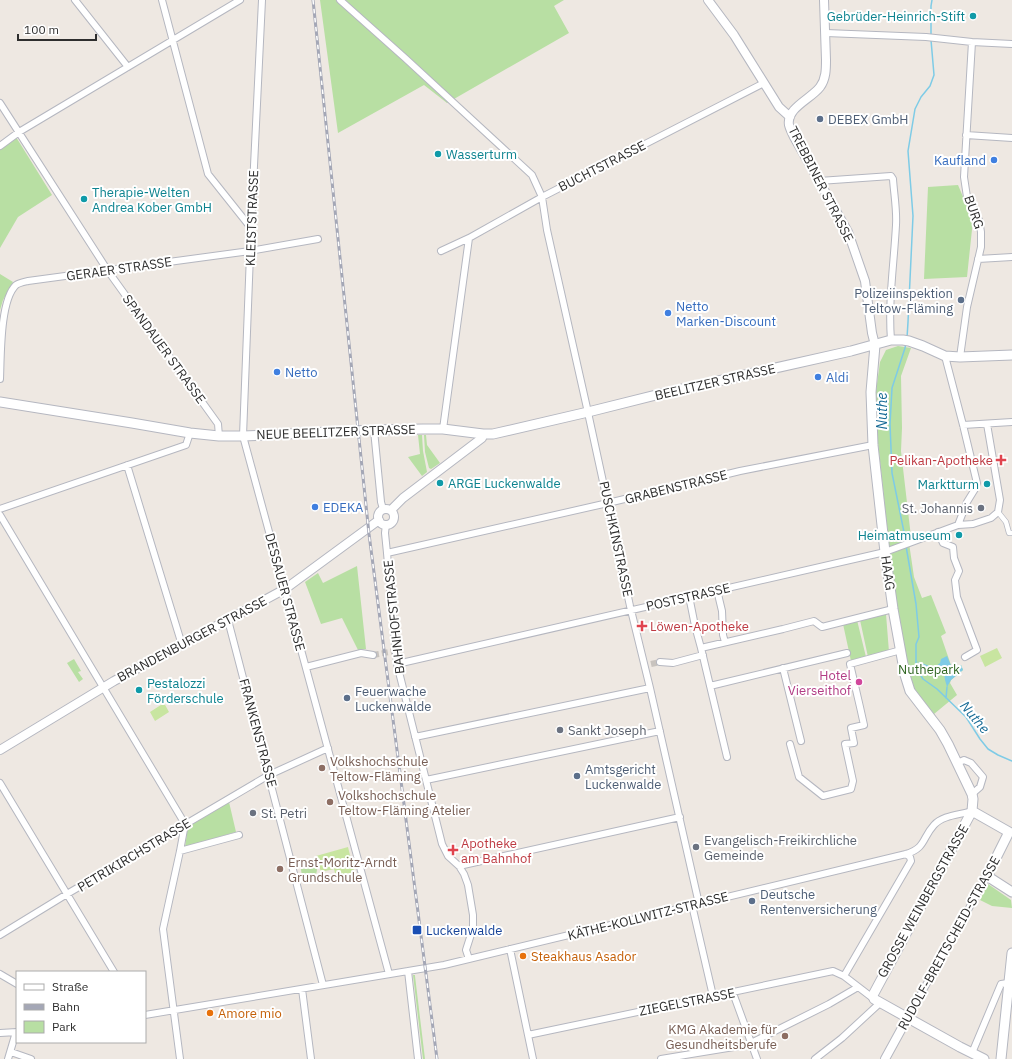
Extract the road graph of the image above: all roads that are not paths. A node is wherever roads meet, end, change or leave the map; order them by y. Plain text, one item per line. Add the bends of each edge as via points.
1 (76, 0) edge
2 (162, 0) edge
3 (240, 0) edge
4 (262, 0) edge
5 (340, 0) edge
6 (708, 0) edge
7 (824, 0) edge
8 (826, 33) junction
9 (173, 40) junction
10 (972, 42) junction
11 (1012, 44) edge
12 (128, 68) junction
13 (764, 83) junction
14 (0, 103) edge
15 (790, 117) junction
16 (19, 132) junction
17 (966, 135) junction
18 (1012, 138) edge
19 (0, 146) edge
20 (819, 181) junction
21 (542, 197) junction
22 (251, 228) junction
23 (469, 238) junction
24 (318, 239) dead end
25 (250, 251) junction
26 (441, 251) dead end
27 (1012, 257) edge
28 (978, 259) junction
29 (108, 270) junction
30 (891, 340) junction
31 (875, 345) junction
32 (1012, 355) edge
33 (945, 356) junction
34 (960, 357) junction
35 (0, 379) edge
36 (0, 402) edge
37 (588, 412) junction
38 (1012, 422) edge
39 (987, 424) junction
40 (963, 425) junction
41 (443, 429) junction
42 (374, 430) junction
43 (190, 434) junction
44 (483, 434) junction
45 (219, 436) junction
46 (243, 436) junction
47 (873, 445) junction
48 (127, 465) junction
49 (608, 503) junction
50 (0, 509) edge
51 (387, 510) junction
52 (998, 512) junction
53 (0, 514) edge
54 (383, 522) junction
55 (958, 525) junction
56 (938, 532) junction
57 (1011, 533) edge
58 (885, 552) junction
59 (387, 553) junction
60 (286, 589) junction
61 (717, 590) junction
62 (689, 596) junction
63 (893, 609) junction
64 (631, 610) junction
65 (228, 620) junction
66 (725, 642) junction
67 (182, 645) junction
68 (701, 648) junction
69 (901, 650) junction
70 (848, 653) dead end
71 (373, 655) tunnel mouth
72 (703, 655) junction
73 (965, 656) dead end
74 (660, 662) tunnel mouth
75 (397, 664) junction
76 (306, 668) junction
77 (783, 668) junction
78 (710, 686) junction
79 (103, 688) junction
80 (650, 688) junction
81 (660, 731) junction
82 (415, 737) junction
83 (801, 741) dead end
84 (790, 744) dead end
85 (328, 748) junction
86 (0, 750) edge
87 (727, 757) dead end
88 (957, 763) junction
89 (269, 775) junction
90 (426, 780) junction
91 (0, 783) edge
92 (972, 794) junction
93 (972, 810) junction
94 (680, 817) junction
95 (185, 824) junction
96 (1010, 829) edge
97 (239, 835) dead end
98 (180, 851) junction
99 (906, 854) junction
100 (459, 866) junction
101 (987, 876) junction
102 (1012, 892) edge
103 (67, 894) junction
104 (699, 904) junction
105 (692, 905) junction
106 (0, 935) edge
107 (510, 949) junction
108 (1012, 953) edge
109 (469, 959) junction
110 (113, 971) edge
111 (408, 971) junction
112 (0, 974) edge
113 (389, 974) junction
114 (844, 976) junction
115 (16, 983) edge
116 (1006, 983) junction
117 (323, 985) junction
118 (858, 987) junction
119 (302, 989) junction
120 (733, 993) junction
121 (713, 996) junction
122 (876, 997) junction
123 (174, 1010) junction
124 (146, 1015) edge
125 (908, 1017) junction
126 (16, 1032) edge
127 (0, 1033) edge
128 (528, 1035) junction
129 (751, 1043) junction
130 (11, 1052) junction
131 (972, 1053) junction
132 (8, 1059) edge
133 (31, 1059) edge
134 (180, 1059) edge
135 (311, 1059) edge
136 (418, 1059) edge
137 (533, 1059) edge
138 (661, 1059) edge
139 (757, 1059) edge
140 (815, 1059) edge
141 (885, 1059) edge
142 (984, 1059) edge
143 (1001, 1059) edge

1 - 12 street
2 - 9 street
3 - 9 street
4 - 22 street, KLEISTSTRASSE
5 - 21 street, PUSCHKINSTRASSE via 532,176
6 - 13 street
7 - 8 street
8 - 10 street via 926,37
8 - 15 street via 824,78 816,92 797,107
9 - 12 street
9 - 22 street via 208,174
10 - 11 street
10 - 17 street, BURG
12 - 16 street
13 - 15 street via 779,107
13 - 21 street, BUCHTSTRASSE
14 - 16 street, SPANDAUER STRASSE
15 - 20 street, TREBBINER STRASSE via 791,131
16 - 19 street
16 - 29 street, SPANDAUER STRASSE
17 - 18 street
17 - 28 street, BURG via 964,177 967,197 981,232
20 - 30 street via 891,176 893,178 896,223 892,268
20 - 31 street, TREBBINER STRASSE via 848,232 865,281
21 - 23 street, BUCHTSTRASSE
21 - 37 street, PUSCHKINSTRASSE via 547,230
22 - 25 street, KLEISTSTRASSE
23 - 26 street, BUCHTSTRASSE
23 - 41 street
24 - 25 street, GERAER STRASSE
25 - 29 street, GERAER STRASSE
25 - 46 street, KLEISTSTRASSE
27 - 28 street
28 - 34 street, BURG via 967,307
29 - 35 street, GERAER STRASSE via 17,284 6,301 2,316
29 - 45 street, SPANDAUER STRASSE via 218,424
30 - 31 main road, BEELITZER STRASSE
30 - 33 main road, BEELITZER STRASSE via 923,346
31 - 37 main road, BEELITZER STRASSE
31 - 47 main road, HAAG via 871,392
32 - 34 main road
33 - 34 main road
33 - 40 street
36 - 43 main road, NEUE BEELITZER STRASSE
37 - 44 main road, BEELITZER STRASSE via 493,434
37 - 49 street, PUSCHKINSTRASSE
38 - 39 street
39 - 40 street
39 - 52 street via 1000,500
40 - 55 street via 977,483
41 - 42 main road, NEUE BEELITZER STRASSE
41 - 44 main road, NEUE BEELITZER STRASSE
42 - 46 main road, NEUE BEELITZER STRASSE
42 - 51 street via 381,502
43 - 45 main road, NEUE BEELITZER STRASSE
43 - 48 street via 186,445
44 - 51 street via 482,438
45 - 46 main road, NEUE BEELITZER STRASSE
46 - 60 street, DESSAUER STRASSE
47 - 49 street, GRABENSTRASSE via 740,471
47 - 58 main road, HAAG
48 - 50 street
48 - 67 street
49 - 59 street, GRABENSTRASSE
49 - 64 street, PUSCHKINSTRASSE
51 - 54 street via 378,515
51 - 54 street via 394,518 391,522
52 - 55 street, POSTSTRASSE via 991,518 973,524
52 - 57 street
53 - 79 street
54 - 59 street, BAHNHOFSTRASSE
54 - 60 street, BRANDENBURGER STRASSE
55 - 56 street, POSTSTRASSE
56 - 58 street, POSTSTRASSE
56 - 73 street via 943,543 953,548 959,571 955,580 957,597 978,650
58 - 61 street, POSTSTRASSE
58 - 63 main road, HAAG
59 - 75 street, BAHNHOFSTRASSE
60 - 65 street, BRANDENBURGER STRASSE
60 - 76 street, DESSAUER STRASSE
61 - 62 street, POSTSTRASSE
61 - 66 street
62 - 64 street, POSTSTRASSE
62 - 68 street
63 - 66 street via 822,627 814,621
63 - 69 main road, HAAG
64 - 75 street, POSTSTRASSE
64 - 80 street, PUSCHKINSTRASSE via 648,665
65 - 67 street, BRANDENBURGER STRASSE
65 - 89 street, FRANKENSTRASSE
66 - 68 street
67 - 79 street, BRANDENBURGER STRASSE
68 - 72 street
69 - 84 street via 850,664 864,725 851,728 854,742 845,744 853,781 851,789 823,796 799,778
69 - 88 main road, HAAG via 910,691 940,730
70 - 77 street
71 - 76 street via 361,653
72 - 74 street via 672,663
72 - 78 street
75 - 82 street, BAHNHOFSTRASSE
76 - 85 street, DESSAUER STRASSE
77 - 78 street
77 - 83 street
78 - 87 street
79 - 86 street, BRANDENBURGER STRASSE
79 - 95 street
80 - 81 street, PUSCHKINSTRASSE
80 - 82 street
81 - 90 street
81 - 94 street, PUSCHKINSTRASSE
82 - 90 street, BAHNHOFSTRASSE
85 - 89 street
85 - 113 street, DESSAUER STRASSE
88 - 92 main road, HAAG
88 - 92 street via 964,760 971,763 983,777 980,787
89 - 95 street, PETRIKIRCHSTRASSE
89 - 117 street, FRANKENSTRASSE
90 - 100 street, BAHNHOFSTRASSE via 442,844 448,856
91 - 103 street
92 - 93 main road, HAAG
93 - 96 main road
93 - 99 street via 940,820 934,824 920,846
93 - 122 main road, GROSSE WEINBERGSTRASSE
94 - 100 street
94 - 104 street, PUSCHKINSTRASSE
95 - 98 street
95 - 103 street, PETRIKIRCHSTRASSE
96 - 101 main road, RUDOLF-BREITSCHEID-STRASSE
97 - 98 street
98 - 123 street via 164,929
99 - 104 street, KÄTHE-KOLLWITZ-STRASSE
99 - 114 street via 911,861
100 - 109 street, BAHNHOFSTRASSE via 468,885 473,915 473,928 466,950
101 - 102 main road
101 - 125 street, RUDOLF-BREITSCHEID-STRASSE
103 - 106 street, PETRIKIRCHSTRASSE
103 - 110 street
104 - 105 street, KÄTHE-KOLLWITZ-STRASSE
105 - 107 street, KÄTHE-KOLLWITZ-STRASSE
105 - 121 street
107 - 109 street, KÄTHE-KOLLWITZ-STRASSE
107 - 128 street
108 - 116 main road
109 - 111 street, KÄTHE-KOLLWITZ-STRASSE
111 - 113 street, KÄTHE-KOLLWITZ-STRASSE
111 - 136 street
112 - 115 street
113 - 117 street, KÄTHE-KOLLWITZ-STRASSE
114 - 118 street
114 - 120 street, ZIEGELSTRASSE via 833,971
116 - 131 street via 1001,984
116 - 143 main road
117 - 119 street, KÄTHE-KOLLWITZ-STRASSE
118 - 122 street
118 - 129 street
119 - 123 street, KÄTHE-KOLLWITZ-STRASSE
119 - 135 street
120 - 121 street, ZIEGELSTRASSE
120 - 129 street
121 - 128 street, ZIEGELSTRASSE
122 - 125 main road
122 - 140 street via 842,1038
123 - 124 street, KÄTHE-KOLLWITZ-STRASSE
123 - 134 street
125 - 131 main road
125 - 141 street, RUDOLF-BREITSCHEID-STRASSE
126 - 127 street
126 - 130 street
128 - 137 street
129 - 138 street
129 - 139 street
130 - 132 street
130 - 133 street
131 - 142 main road

